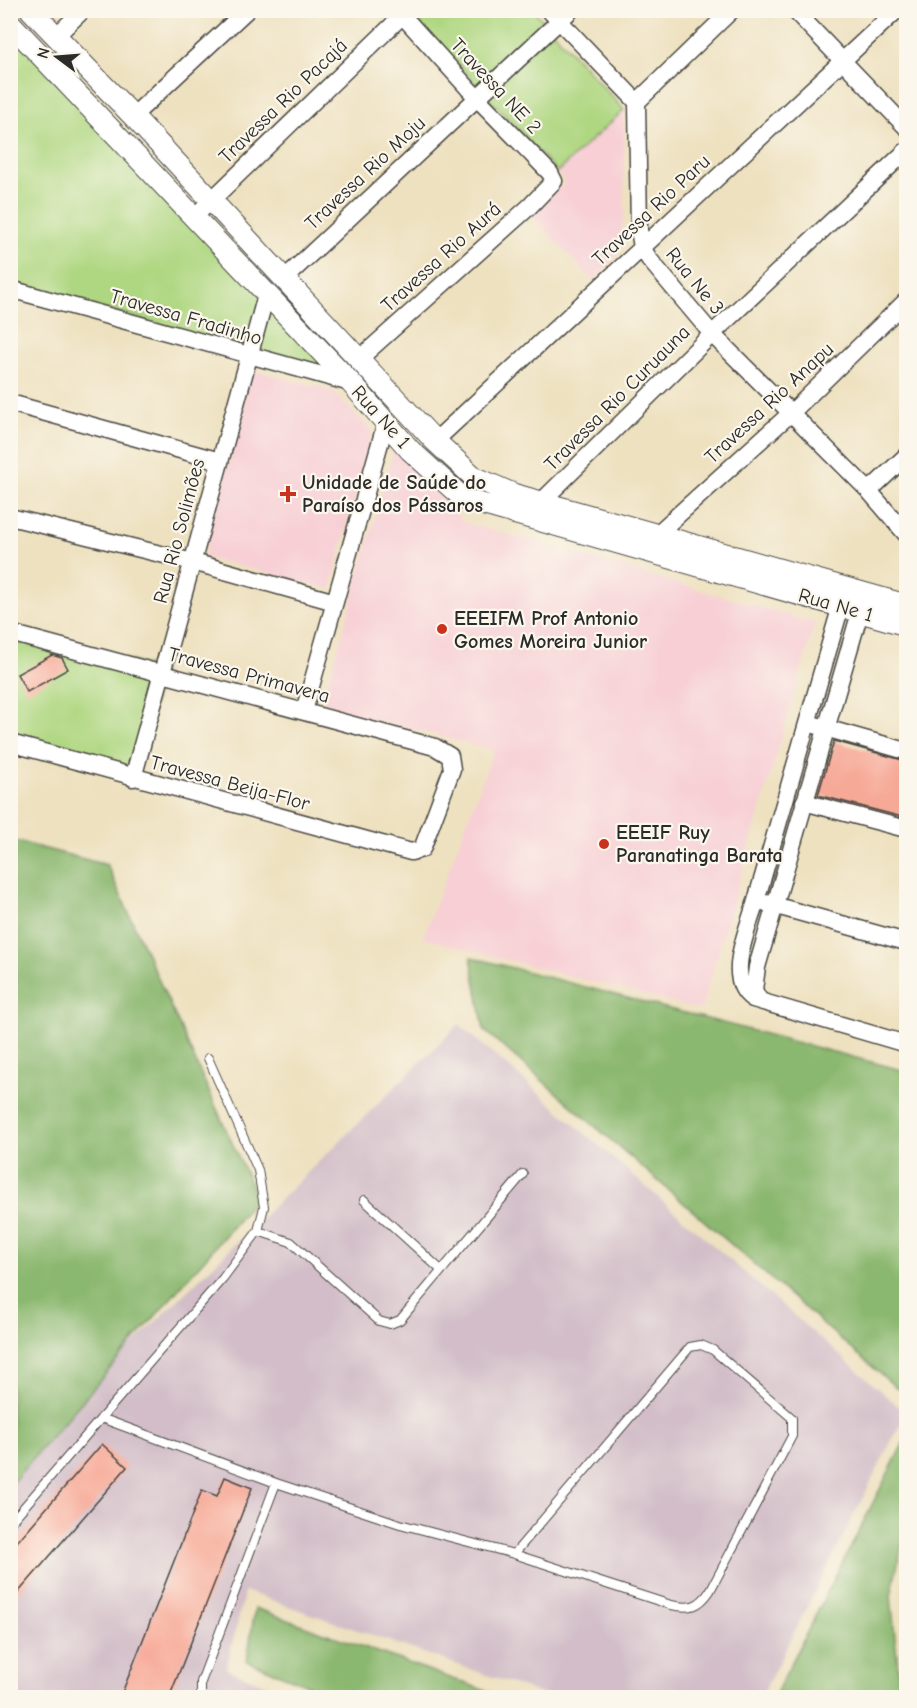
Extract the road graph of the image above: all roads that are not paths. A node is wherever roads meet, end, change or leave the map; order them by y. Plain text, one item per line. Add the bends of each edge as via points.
1 (31, 10) edge
2 (83, 10) edge
3 (247, 10) edge
4 (732, 10) edge
5 (794, 10) edge
6 (897, 10) edge
7 (405, 13) edge
8 (560, 14) edge
9 (10, 23) edge
10 (56, 36) junction
11 (842, 60) junction
12 (476, 97) junction
13 (637, 102) junction
14 (133, 116) junction
15 (906, 128) edge
16 (906, 151) edge
17 (550, 185) joint
18 (210, 201) junction
19 (193, 218) junction
20 (642, 246) junction
21 (284, 279) junction
22 (10, 290) edge
23 (266, 295) junction
24 (906, 301) edge
25 (711, 334) junction
26 (249, 357) junction
27 (359, 359) junction
28 (351, 383) junction
29 (10, 403) edge
30 (791, 413) junction
31 (386, 422) junction
32 (430, 435) junction
33 (407, 446) junction
34 (906, 456) edge
35 (220, 460) junction
36 (868, 491) junction
37 (541, 502) junction
38 (10, 517) edge
39 (657, 534) junction
40 (906, 534) edge
41 (193, 562) junction
42 (853, 600) junction
43 (335, 602) junction
44 (906, 605) edge
45 (906, 625) edge
46 (11, 636) edge
47 (162, 673) junction
48 (304, 711) junction
49 (808, 722) junction
50 (826, 728) junction
51 (10, 743) edge
52 (906, 751) edge
53 (133, 778) junction
54 (785, 805) junction
55 (803, 806) junction
56 (906, 829) edge
57 (429, 832) joint
58 (756, 901) junction
59 (775, 905) junction
60 (906, 942) edge
61 (760, 1001) junction
62 (906, 1044) edge
63 (208, 1058) dead end
64 (523, 1174) dead end
65 (364, 1200) dead end
66 (258, 1231) junction
67 (441, 1270) junction
68 (100, 1418) junction
69 (276, 1483) junction
70 (10, 1523) edge
71 (514, 1554) junction
72 (10, 1695) edge
73 (19, 1698) edge
74 (201, 1698) edge

1 - 10 street, Rua Ne 1
2 - 10 street
3 - 14 street
4 - 13 street
5 - 11 street
6 - 11 street, Travessa Rio Paru
7 - 12 street, Travessa NE 2
7 - 18 street, Travessa Rio Pacajá
8 - 12 street, Travessa Rio Moju
8 - 13 street
9 - 19 street, Rua Ne 1
10 - 14 street, Rua Ne 1
11 - 15 street
11 - 20 street, Travessa Rio Paru
12 - 17 street, Travessa NE 2 via 553,177
12 - 21 street, Travessa Rio Moju
13 - 20 street, Rua Ne 3
14 - 18 street, Rua Ne 1
16 - 25 street, Travessa Rio Curuauna
17 - 27 street, Travessa Rio Aurá
18 - 19 street, Travessa Rio Pacajá
18 - 21 street, Rua Ne 1
19 - 23 street, Rua Ne 1
20 - 25 street, Rua Ne 3
20 - 32 street, Travessa Rio Paru
21 - 27 street, Rua Ne 1
22 - 26 street, Travessa Fradinho
23 - 26 street, Rua Rio Solimões
23 - 28 street, Rua Ne 1
24 - 30 street, Travessa Rio Anapu
25 - 30 street, Rua Ne 3
25 - 37 street, Travessa Rio Curuauna
26 - 28 street, Travessa Fradinho
26 - 35 street, Rua Rio Solimões
27 - 32 street, Rua Ne 1
28 - 31 street, Rua Ne 1
29 - 35 street
30 - 36 street, Rua Ne 3
30 - 39 street, Travessa Rio Anapu
31 - 33 street, Rua Ne 1
31 - 43 street
32 - 33 street
32 - 37 street, Rua Ne 1 via 474,477
33 - 42 street, Rua Ne 1 via 464,499
34 - 36 street
35 - 41 street, Rua Rio Solimões
36 - 40 street, Rua Ne 3
37 - 39 street, Rua Ne 1
38 - 41 street
39 - 42 street, Rua Ne 1
41 - 43 street
41 - 47 street, Rua Rio Solimões
42 - 44 street, Rua Ne 1
42 - 45 street, Rua Ne 1
42 - 49 street
42 - 50 street
43 - 48 street
46 - 47 street, Travessa Primavera
47 - 48 street, Travessa Primavera
47 - 53 street, Rua Rio Solimões
48 - 57 street, Travessa Primavera via 435,747 450,756 447,781
49 - 50 street
49 - 54 street
50 - 52 street
50 - 55 street
51 - 53 street, Travessa Beija-Flor
53 - 57 street, Travessa Beija-Flor via 411,852 422,849
54 - 55 street
54 - 58 street
55 - 56 street
55 - 59 street
58 - 59 street
58 - 61 street via 739,978 745,994
59 - 60 street
59 - 61 street via 754,981
61 - 62 street
63 - 66 lane via 258,1170 264,1208
64 - 67 lane
65 - 67 lane
66 - 67 lane via 291,1242 384,1324 399,1320
66 - 68 lane via 223,1278
68 - 69 lane
68 - 70 lane
69 - 71 lane via 400,1524
69 - 74 lane via 201,1682
71 - 71 lane via 671,1605 699,1605 792,1436 792,1418 713,1350 701,1345 690,1347
72 - 73 lane

